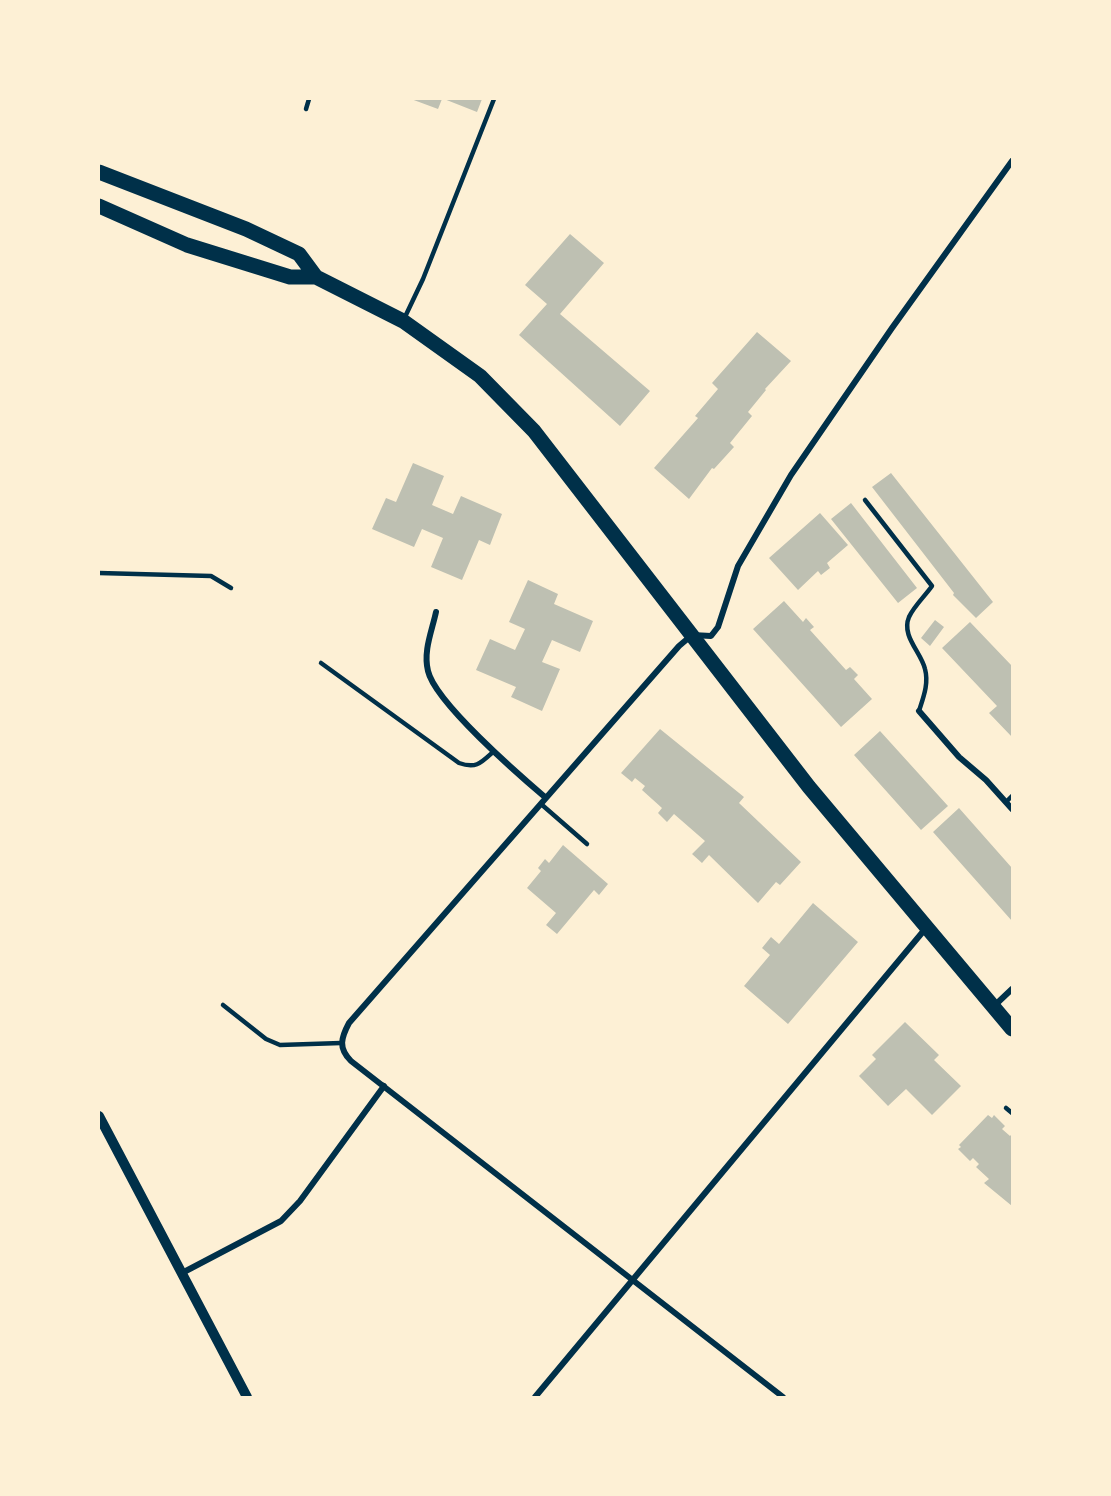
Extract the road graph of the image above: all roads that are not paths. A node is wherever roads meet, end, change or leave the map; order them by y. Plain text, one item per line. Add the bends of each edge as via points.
1 (309, 99) edge
2 (494, 99) edge
3 (306, 109) dead end
4 (1012, 161) edge
5 (99, 172) edge
6 (99, 206) edge
7 (316, 277) junction
8 (403, 321) junction
9 (865, 500) dead end
10 (99, 573) edge
11 (231, 588) dead end
12 (436, 612) dead end
13 (692, 635) junction
14 (321, 663) dead end
15 (919, 711) joint
16 (493, 752) junction
17 (1012, 796) edge
18 (546, 798) junction
19 (1006, 802) junction
20 (541, 804) junction
21 (1012, 809) edge
22 (587, 844) dead end
23 (926, 928) junction
24 (1012, 989) edge
25 (223, 1005) dead end
26 (993, 1007) junction
27 (1012, 1029) edge
28 (341, 1043) junction
29 (384, 1086) junction
30 (1006, 1108) dead end
31 (1012, 1113) edge
32 (99, 1116) edge
33 (182, 1273) junction
34 (634, 1279) junction
35 (248, 1397) edge
36 (536, 1397) edge
37 (783, 1397) edge

1 - 3 lane
2 - 8 lane
4 - 13 street via 791,475 738,566 718,627 711,636
5 - 7 main road via 246,229 299,254
6 - 7 main road via 188,245 290,277
7 - 8 main road
8 - 13 main road via 464,364 514,409
9 - 15 lane via 932,586 909,615 907,625 926,672
10 - 11 lane via 211,576
12 - 16 street via 426,657 428,672 433,684
13 - 18 street
13 - 23 main road via 809,787
14 - 16 lane via 459,763 472,768
15 - 19 street
16 - 18 street
17 - 19 lane
18 - 20 street
19 - 21 street
20 - 22 lane
20 - 28 street via 349,1023
23 - 26 main road
23 - 34 street
24 - 26 street
25 - 28 lane via 266,1039 280,1045
26 - 27 main road
28 - 29 street via 351,1061
29 - 33 street via 281,1221
29 - 34 street
30 - 31 lane
32 - 33 street
33 - 35 street
34 - 36 street
34 - 37 street

